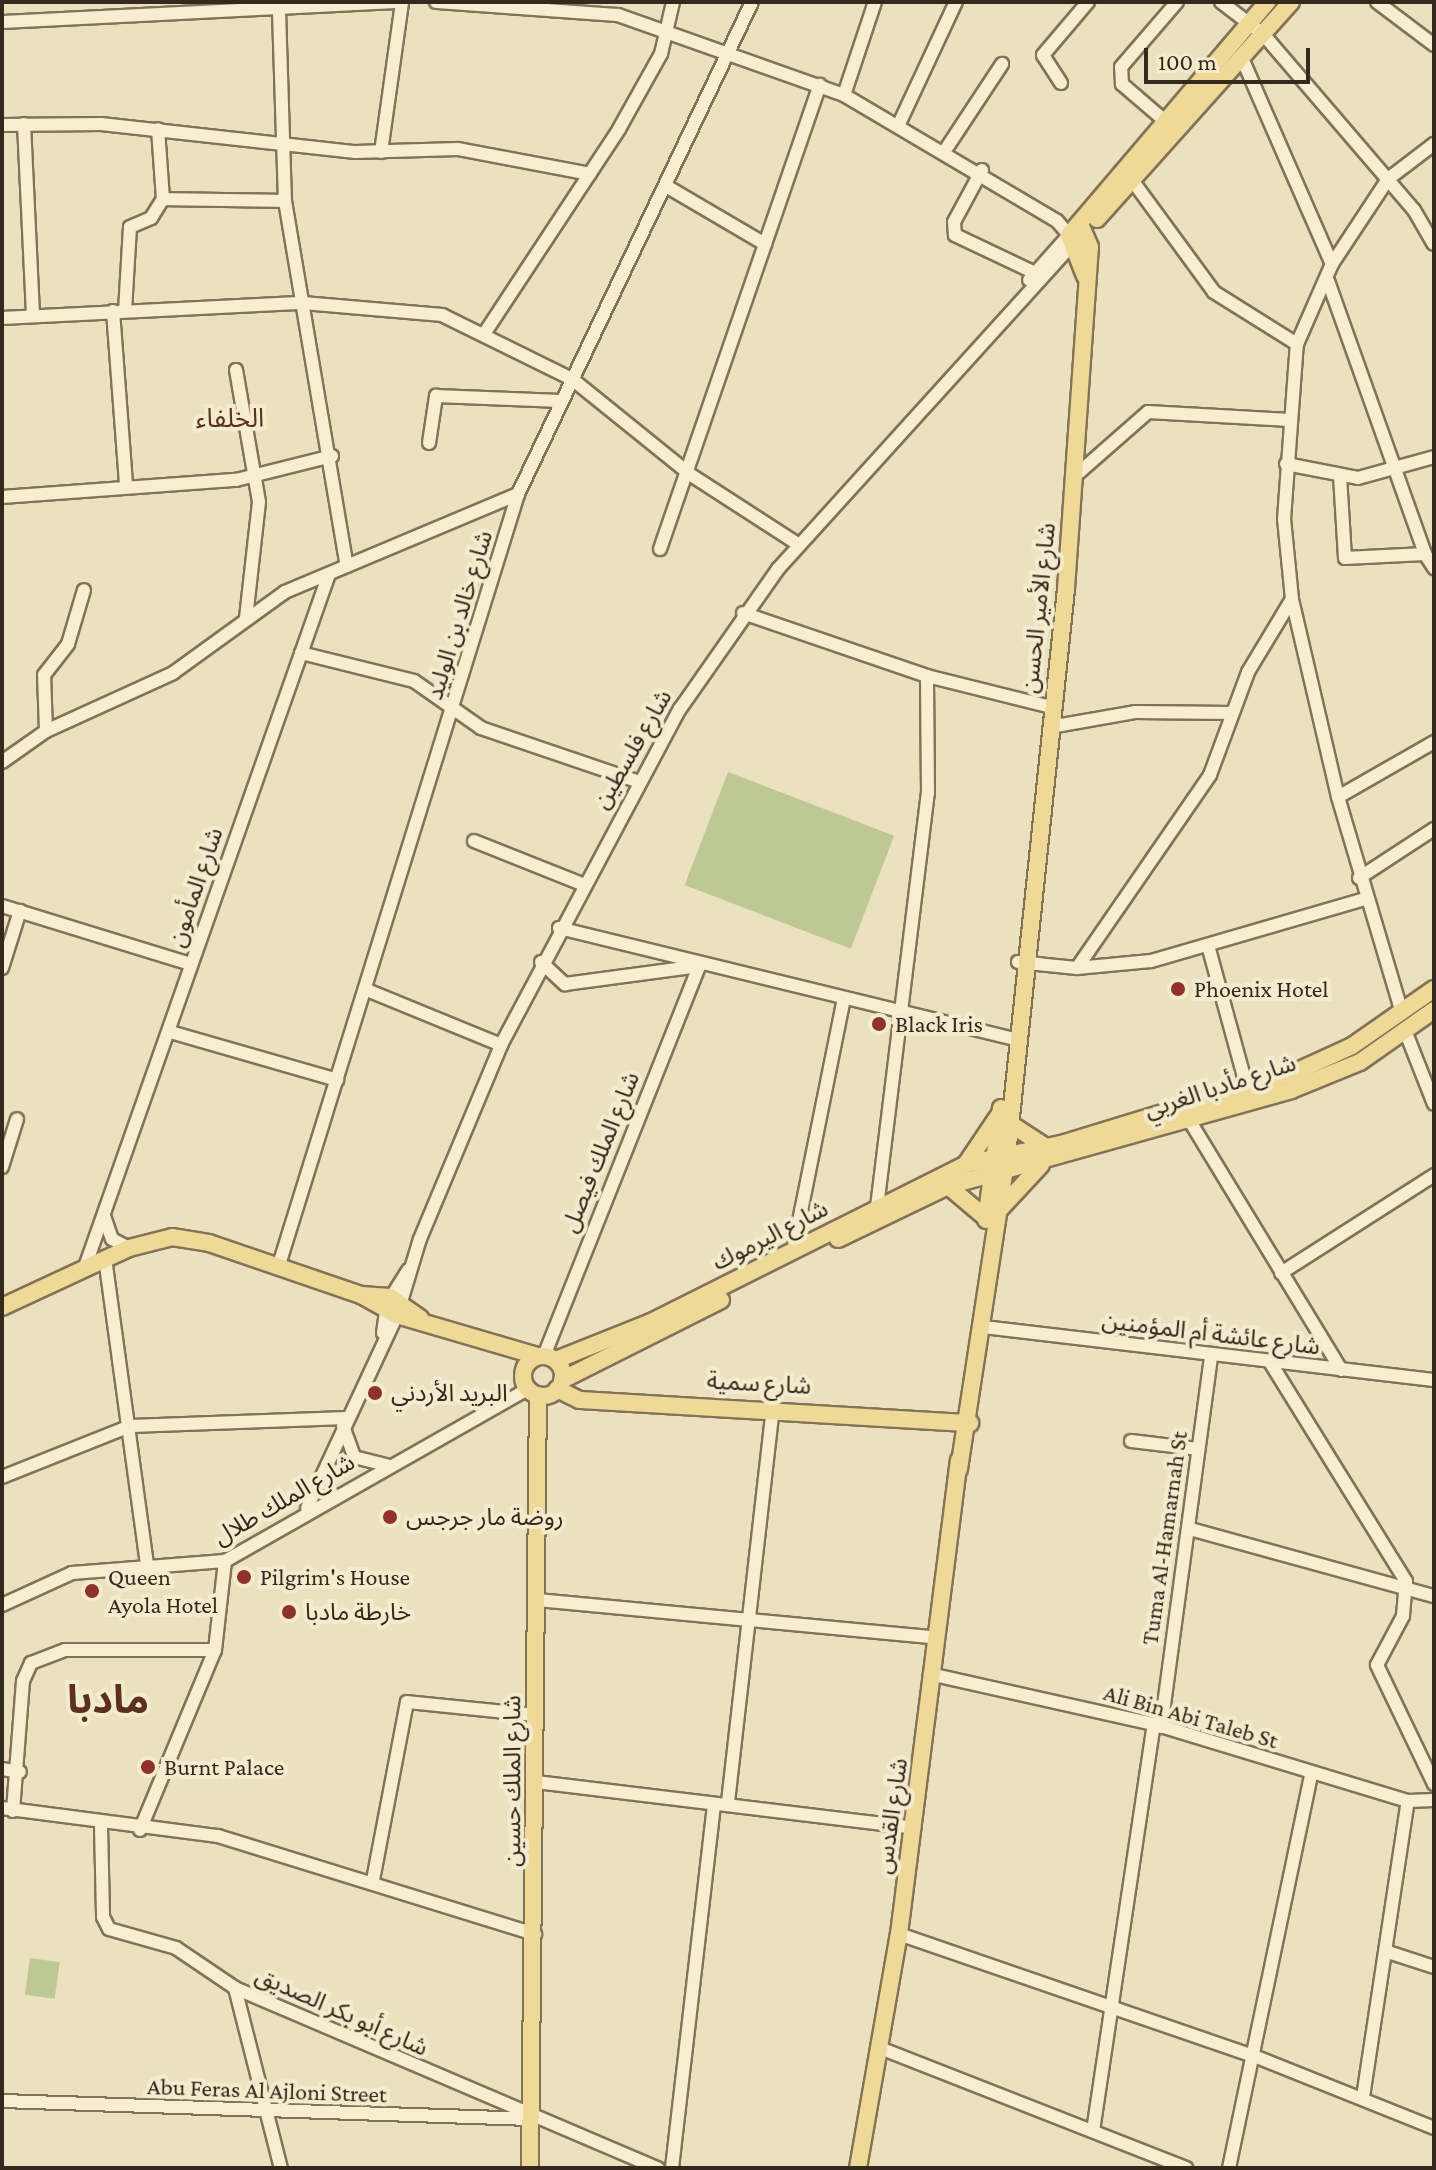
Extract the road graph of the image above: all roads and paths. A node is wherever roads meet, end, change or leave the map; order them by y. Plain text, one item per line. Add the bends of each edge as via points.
1 (91, 2) edge
2 (376, 2) edge
3 (400, 2) edge
4 (436, 2) edge
5 (673, 2) edge
6 (752, 2) edge
7 (875, 2) edge
8 (956, 2) edge
9 (1088, 2) edge
10 (1177, 2) edge
11 (1221, 2) edge
12 (1267, 2) edge
13 (1291, 2) edge
14 (1377, 2) edge
15 (238, 7) edge
16 (142, 8) edge
17 (279, 11) junction
18 (92, 16) junction
19 (1249, 21) junction
20 (2, 22) edge
21 (668, 30) junction
22 (1263, 34) junction
23 (1434, 45) edge
24 (728, 50) junction
25 (1241, 56) junction
26 (1002, 64) dead end
27 (1061, 83) dead end
28 (820, 85) junction
29 (844, 95) junction
30 (1165, 121) junction
31 (24, 124) junction
32 (899, 124) junction
33 (2, 125) edge
34 (158, 129) junction
35 (1434, 144) edge
36 (281, 145) junction
37 (946, 149) junction
38 (381, 152) junction
39 (982, 170) junction
40 (590, 174) junction
41 (1388, 179) junction
42 (1132, 180) junction
43 (666, 186) junction
44 (163, 199) junction
45 (285, 201) junction
46 (1078, 233) junction
47 (765, 244) junction
48 (1434, 244) edge
49 (1332, 264) junction
50 (1035, 273) junction
51 (1328, 281) junction
52 (303, 303) junction
53 (119, 311) junction
54 (33, 316) junction
55 (2, 318) edge
56 (1002, 319) junction
57 (486, 331) junction
58 (1297, 344) junction
59 (236, 370) dead end
60 (572, 379) junction
61 (561, 401) junction
62 (1290, 420) junction
63 (429, 443) dead end
64 (332, 456) junction
65 (1434, 457) edge
66 (1286, 464) junction
67 (1398, 466) junction
68 (691, 475) junction
69 (258, 476) junction
70 (1075, 476) junction
71 (1340, 476) junction
72 (126, 485) junction
73 (518, 494) junction
74 (2, 497) edge
75 (799, 545) junction
76 (660, 549) dead end
77 (1425, 554) junction
78 (347, 566) junction
79 (1434, 568) edge
80 (329, 574) junction
81 (84, 590) dead end
82 (1292, 599) junction
83 (743, 613) junction
84 (246, 618) junction
85 (301, 653) junction
86 (927, 676) junction
87 (1051, 707) junction
88 (452, 712) junction
89 (1232, 713) junction
90 (1050, 727) junction
91 (46, 731) junction
92 (1434, 742) edge
93 (2, 762) edge
94 (637, 781) junction
95 (1338, 797) junction
96 (1434, 829) edge
97 (474, 841) dead end
98 (1359, 878) junction
99 (582, 884) junction
100 (1364, 899) junction
101 (2, 906) edge
102 (20, 911) junction
103 (559, 928) junction
104 (1209, 949) junction
105 (541, 962) junction
106 (1021, 962) junction
107 (191, 964) junction
108 (699, 966) junction
109 (2, 968) edge
110 (1077, 968) junction
111 (1434, 989) edge
112 (367, 990) junction
113 (844, 998) junction
114 (1434, 1010) edge
115 (897, 1011) junction
116 (1402, 1013) junction
117 (170, 1032) junction
118 (1406, 1033) junction
119 (1013, 1037) junction
120 (501, 1045) junction
121 (337, 1080) junction
122 (1247, 1088) junction
123 (1434, 1104) edge
124 (1005, 1118) junction
125 (17, 1119) dead end
126 (1191, 1123) junction
127 (1046, 1147) junction
128 (966, 1164) junction
129 (999, 1164) junction
130 (1041, 1164) junction
131 (2, 1167) edge
132 (1434, 1175) edge
133 (948, 1186) junction
134 (877, 1207) junction
135 (104, 1216) junction
136 (992, 1216) junction
137 (129, 1248) junction
138 (793, 1251) junction
139 (105, 1258) junction
140 (85, 1267) junction
141 (278, 1268) junction
142 (1281, 1273) junction
143 (981, 1303) junction
144 (393, 1306) junction
145 (2, 1307) edge
146 (983, 1327) junction
147 (1211, 1356) junction
148 (546, 1357) junction
149 (1270, 1362) junction
150 (1341, 1370) junction
151 (1434, 1380) edge
152 (560, 1385) junction
153 (533, 1392) junction
154 (773, 1406) junction
155 (345, 1422) junction
156 (966, 1422) junction
157 (130, 1426) junction
158 (1131, 1441) dead end
159 (1198, 1449) junction
160 (387, 1465) junction
161 (2, 1477) edge
162 (307, 1508) junction
163 (1190, 1529) junction
164 (225, 1561) junction
165 (147, 1566) junction
166 (1409, 1589) junction
167 (1434, 1596) edge
168 (538, 1600) junction
169 (2, 1605) edge
170 (754, 1616) junction
171 (937, 1638) junction
172 (215, 1650) junction
173 (934, 1675) junction
174 (536, 1715) junction
175 (1158, 1726) junction
176 (2, 1769) edge
177 (20, 1772) junction
178 (1311, 1774) junction
179 (536, 1782) junction
180 (1434, 1784) edge
181 (1434, 1800) edge
182 (1408, 1801) junction
183 (728, 1802) junction
184 (714, 1807) junction
185 (7, 1810) edge
186 (101, 1826) junction
187 (914, 1828) junction
188 (140, 1830) junction
189 (373, 1880) junction
190 (535, 1934) junction
191 (899, 1934) junction
192 (1388, 1952) junction
193 (1434, 1967) edge
194 (235, 1988) junction
195 (1114, 2008) junction
196 (880, 2048) junction
197 (1254, 2056) junction
198 (1363, 2097) junction
199 (2, 2101) edge
200 (264, 2111) junction
201 (530, 2119) junction
202 (1434, 2128) edge
203 (1093, 2131) junction
204 (281, 2168) edge
205 (530, 2168) edge
206 (658, 2168) edge
207 (672, 2168) edge
208 (858, 2168) edge
209 (1186, 2168) edge
210 (1229, 2168) edge

1 - 18 street
2 - 3 street
2 - 17 street
3 - 38 street
4 - 21 street via 563,6
5 - 21 street
6 - 24 street, شارع خالد بن الوليد
7 - 29 street
8 - 32 street
9 - 27 street via 1043,55
10 - 30 street via 1119,77
11 - 19 street
12 - 19 main road
13 - 22 main road
14 - 23 street
15 - 16 street
15 - 17 street
16 - 18 street
17 - 36 street
18 - 20 street
19 - 22 street
19 - 30 main road
21 - 24 street
21 - 40 street
22 - 25 main road
22 - 41 street
24 - 28 street
24 - 43 street, شارع خالد بن الوليد
25 - 42 main road
25 - 49 street
26 - 37 street
28 - 29 street
28 - 47 street
29 - 32 street
30 - 46 main road
31 - 33 street
31 - 34 street
31 - 54 street
32 - 37 street
34 - 36 street
34 - 44 street
35 - 41 street
36 - 38 street
36 - 45 street
37 - 39 street
38 - 40 street via 458,149
39 - 46 street
39 - 50 street via 954,222 955,235
40 - 57 street
41 - 48 street
41 - 49 street
42 - 46 main road
42 - 58 street via 1214,292
43 - 47 street
43 - 60 street, شارع خالد بن الوليد
44 - 45 street
44 - 53 street via 151,218 130,227
45 - 52 street
46 - 50 street, شارع فلسطين
46 - 56 street, شارع فلسطين
46 - 70 main road, شارع الأمير الحسن via 1086,277
47 - 68 street
49 - 51 street
50 - 56 street, شارع فلسطين
51 - 58 street
51 - 67 street
52 - 53 street
52 - 57 street via 442,315
52 - 64 street
53 - 54 street
53 - 72 street
54 - 55 street
56 - 75 street, شارع فلسطين
57 - 60 street
58 - 62 street
59 - 69 street
60 - 61 street, شارع خالد بن الوليد
60 - 68 street
61 - 63 street via 436,396
61 - 73 street, شارع خالد بن الوليد
62 - 66 street
62 - 70 street via 1148,412 1134,417
64 - 69 street
64 - 78 street
65 - 67 street
66 - 71 street
66 - 82 street
67 - 71 street
67 - 77 street
68 - 75 street
68 - 76 street
69 - 72 street
69 - 84 street
70 - 87 main road, شارع الأمير الحسن
71 - 77 street via 1345,558
72 - 74 street
73 - 78 street
73 - 88 street, شارع خالد بن الوليد
75 - 83 street, شارع فلسطين
77 - 79 street
78 - 80 street
80 - 84 street
80 - 85 street, شارع المأمون
81 - 91 street via 68,644 44,675
82 - 89 street
82 - 95 street
83 - 86 street
83 - 94 street, شارع فلسطين
84 - 91 street via 159,681
85 - 88 street via 414,681
85 - 107 street, شارع المأمون
86 - 87 street
86 - 115 street via 928,793
87 - 90 main road, شارع الأمير الحسن
88 - 94 street
88 - 112 street, شارع خالد بن الوليد
89 - 90 street via 1135,712
89 - 110 street via 1210,775
90 - 106 main road, شارع الأمير الحسن
91 - 93 street
92 - 95 street
94 - 99 street, شارع فلسطين
95 - 98 street
96 - 98 street
97 - 99 street
98 - 100 street
99 - 103 street, شارع فلسطين
100 - 104 street
100 - 116 street
101 - 102 street
102 - 107 street
102 - 109 street
103 - 105 street, شارع فلسطين
103 - 108 street
104 - 110 street
104 - 122 street
105 - 108 street via 565,984
105 - 120 street, شارع فلسطين
106 - 110 street
106 - 119 main road, شارع الأمير الحسن
107 - 117 street, شارع المأمون
108 - 113 street
108 - 148 street, شارع الملك فيصل
111 - 116 main road, شارع مأدبا الغربي
112 - 120 street
112 - 121 street, شارع خالد بن الوليد
113 - 115 street
113 - 138 street
114 - 118 main road, شارع مأدبا الغربي
115 - 119 street
115 - 134 street
116 - 122 main road, شارع مأدبا الغربي via 1334,1054
117 - 121 street
117 - 135 street, شارع المأمون
118 - 123 street
118 - 126 main road, شارع مأدبا الغربي via 1360,1062
119 - 124 main road, شارع الأمير الحسن
120 - 144 street, شارع فلسطين
121 - 141 street, شارع خالد بن الوليد
122 - 127 main road, شارع مأدبا الغربي
124 - 127 main road
124 - 128 main road
124 - 129 main road, شارع الأمير الحسن
125 - 131 street
126 - 130 main road, شارع مأدبا الغربي
126 - 142 street
127 - 129 main road, شارع مأدبا الغربي
128 - 129 main road, شارع اليرموك
128 - 134 main road, شارع اليرموك
129 - 130 main road, شارع مأدبا الغربي
129 - 133 main road, شارع اليرموك
129 - 136 main road, شارع القدس
130 - 136 main road
132 - 142 street
133 - 136 main road
133 - 152 main road, شارع اليرموك
134 - 138 main road, شارع اليرموك
135 - 137 street via 112,1239
135 - 140 street, شارع المأمون
136 - 143 main road, شارع القدس
137 - 139 main road
137 - 141 main road via 190,1239
138 - 148 main road, شارع اليرموك
139 - 140 main road
139 - 157 street
140 - 145 main road
141 - 144 main road
142 - 150 street
143 - 146 main road, شارع القدس
143 - 156 main road, شارع القدس
144 - 148 main road
144 - 155 street, شارع فلسطين
146 - 147 street, شارع عائشة أم المؤمنين
146 - 156 main road, شارع القدس
147 - 149 street, شارع عائشة أم المؤمنين
147 - 159 street, Tuma Al-Hamarnah St
148 - 152 main road
148 - 153 main road, شارع الملك حسين via 524,1370
149 - 150 street, شارع عائشة أم المؤمنين
149 - 166 street
150 - 151 street, شارع عائشة أم المؤمنين
152 - 153 main road, شارع اليرموك
152 - 154 main road, شارع سمية via 580,1400
153 - 160 street, شارع الملك طلال
153 - 168 main road, شارع الملك حسين
154 - 156 main road, شارع سمية
154 - 170 street
155 - 157 street
155 - 160 street via 354,1457
155 - 162 street, شارع فلسطين
156 - 171 main road, شارع القدس
157 - 161 street
157 - 165 street
158 - 159 street
159 - 163 street, Tuma Al-Hamarnah St
160 - 162 street, شارع الملك طلال
162 - 164 street, شارع الملك طلال
163 - 166 street
163 - 175 street, Tuma Al-Hamarnah St
164 - 165 street, شارع الملك طلال
164 - 172 street
165 - 169 street, شارع الملك طلال via 58,1577
166 - 167 street
166 - 180 street via 1377,1665
168 - 170 street
168 - 174 main road, شارع الملك حسين
170 - 171 street
170 - 183 street
171 - 173 main road, شارع القدس
172 - 177 street via 42,1655 23,1681
172 - 188 street
173 - 175 street, Ali Bin Abi Taleb St
173 - 187 main road, شارع القدس
174 - 179 main road, شارع الملك حسين
174 - 189 street via 407,1702
175 - 178 street, Ali Bin Abi Taleb St
175 - 195 street, Tuma Al-Hamarnah St
176 - 177 street
177 - 185 street
178 - 182 street, Ali Bin Abi Taleb St
178 - 197 street
179 - 184 street
179 - 190 main road, شارع الملك حسين
181 - 182 street, Ali Bin Abi Taleb St
182 - 192 street
183 - 184 street
183 - 187 street
184 - 207 street
185 - 186 street
186 - 188 street
186 - 194 street, شارع أبو بكر الصديق via 104,1924 176,1948
187 - 191 main road, شارع القدس
188 - 189 street via 218,1836
189 - 190 street
190 - 201 main road, شارع الملك حسين
191 - 195 street
191 - 196 main road, شارع القدس
192 - 193 street
192 - 198 street
194 - 200 street
194 - 201 street, شارع أبو بكر الصديق
195 - 197 street
195 - 203 street, Tuma Al-Hamarnah St
196 - 203 street
196 - 208 main road, شارع القدس
197 - 198 street
197 - 210 street
198 - 202 street
199 - 200 street, Abu Feras Al Ajloni Street
200 - 201 street, Abu Feras Al Ajloni Street
200 - 204 street
201 - 205 main road, شارع الملك حسين
201 - 206 street, شارع أبو بكر الصديق
203 - 209 street

